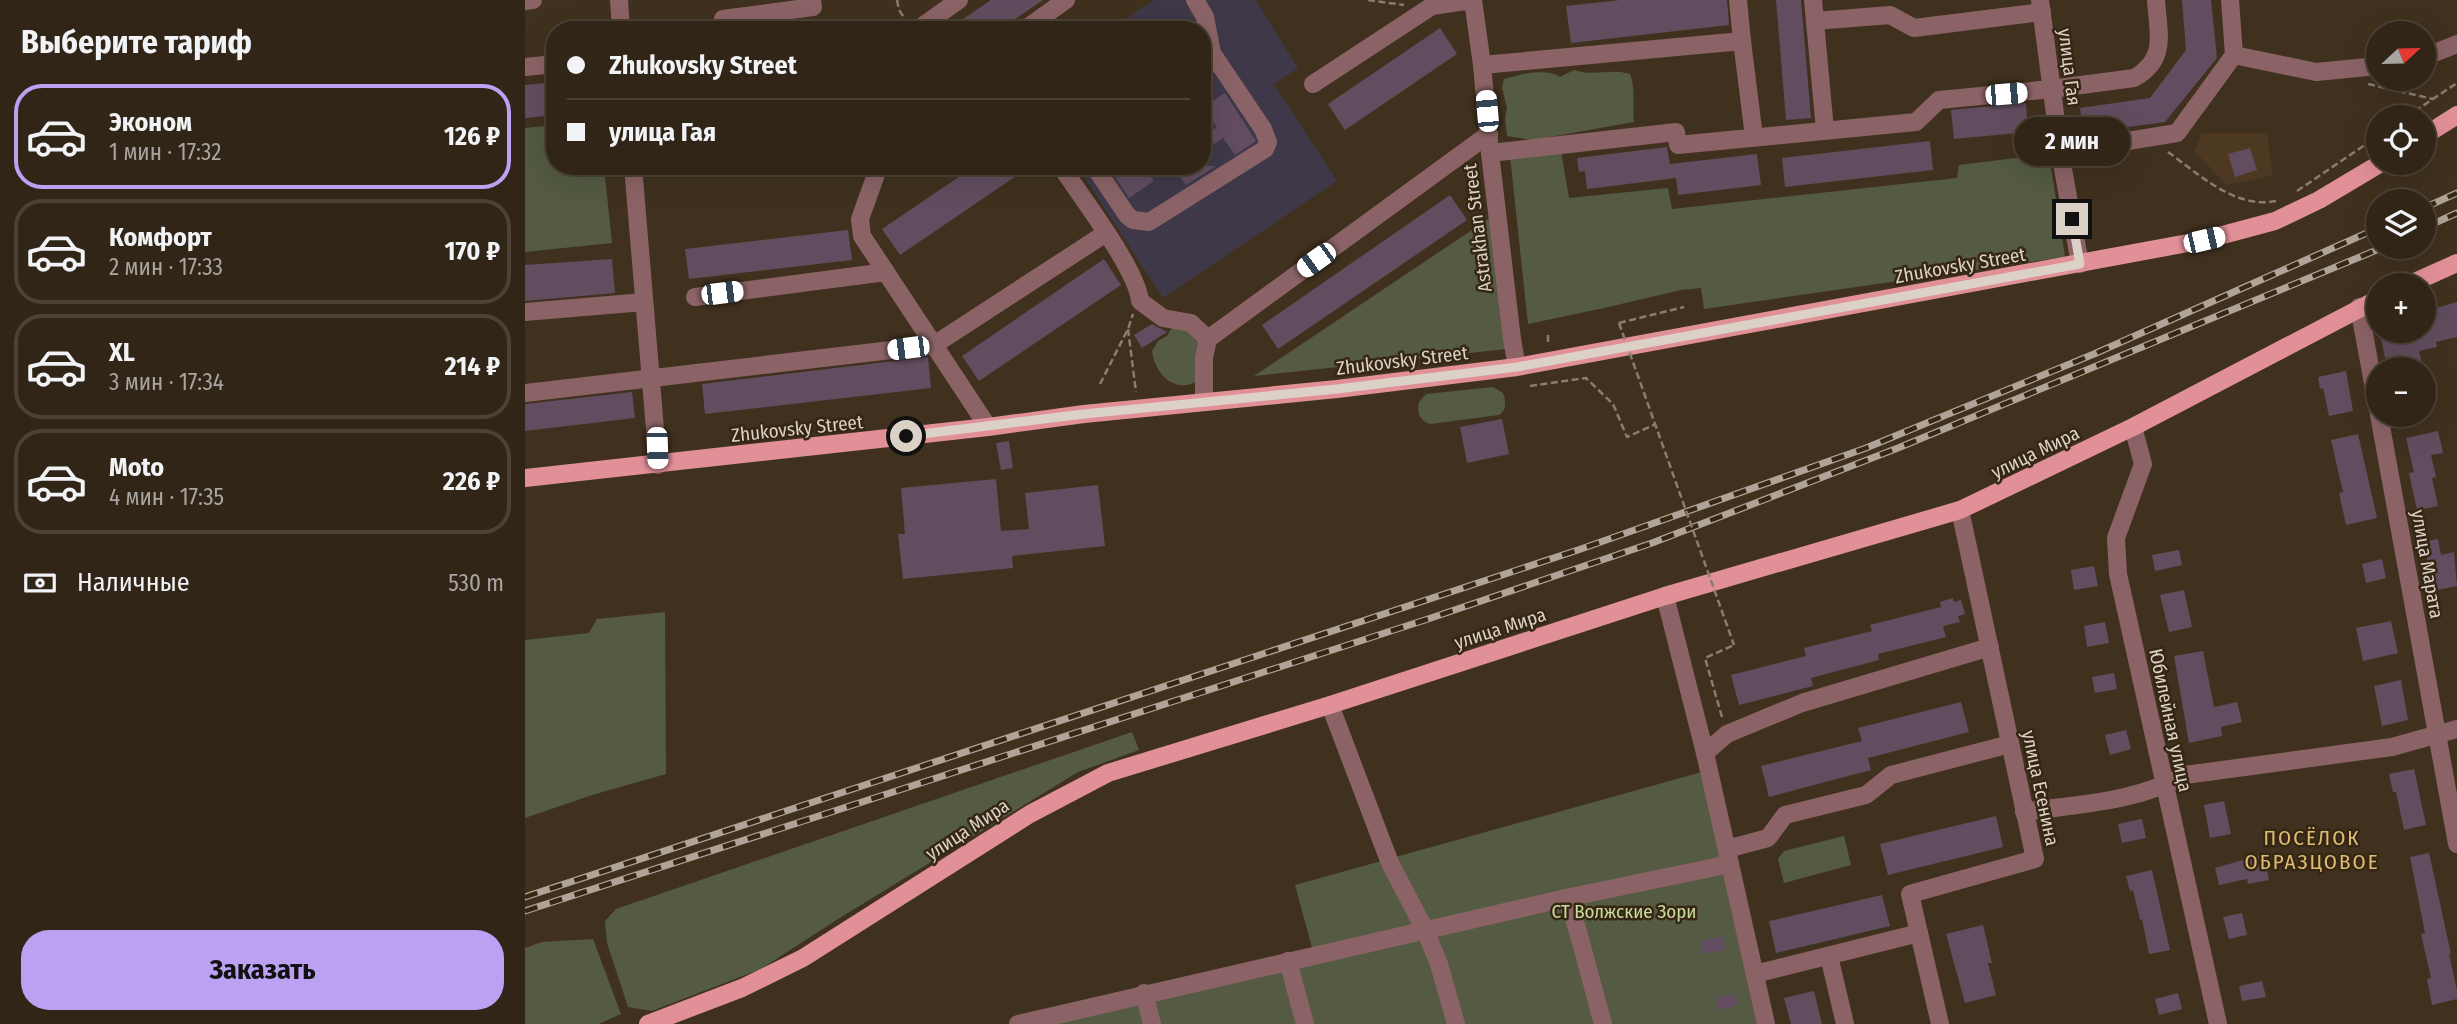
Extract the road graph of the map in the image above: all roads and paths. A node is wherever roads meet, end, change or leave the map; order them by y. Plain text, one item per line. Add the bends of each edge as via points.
1 (533, 0) edge
2 (619, 0) edge
3 (812, 0) edge
4 (897, 0) edge
5 (959, 0) edge
6 (1066, 0) edge
7 (1195, 0) edge
8 (1369, 0) edge
9 (1472, 0) edge
10 (1738, 0) edge
11 (1813, 0) edge
12 (2156, 0) edge
13 (2230, 0) edge
14 (525, 1) edge
15 (1405, 5) dead end
16 (2041, 6) edge
17 (723, 19) dead end
18 (620, 21) edge
19 (908, 21) edge
20 (919, 21) edge
21 (1037, 21) edge
22 (1205, 21) edge
23 (1815, 22) junction
24 (1742, 41) junction
25 (2457, 44) edge
26 (2436, 52) edge
27 (2234, 55) junction
28 (1211, 62) edge
29 (546, 65) edge
30 (1482, 65) junction
31 (525, 67) edge
32 (2366, 67) edge
33 (2457, 83) edge
34 (1313, 84) dead end
35 (2051, 89) junction
36 (2396, 91) edge
37 (2433, 99) junction
38 (2424, 105) edge
39 (2457, 115) edge
40 (2436, 128) edge
41 (1825, 130) junction
42 (1489, 134) junction
43 (1754, 137) junction
44 (2148, 138) junction
45 (2366, 144) edge
46 (2060, 152) junction
47 (1490, 153) junction
48 (2366, 172) edge
49 (634, 175) edge
50 (876, 175) edge
51 (1067, 175) edge
52 (1100, 175) edge
53 (2294, 193) dead end
54 (2283, 200) dead end
55 (1106, 233) junction
56 (2457, 263) edge
57 (2080, 264) junction
58 (886, 272) junction
59 (2435, 273) edge
60 (695, 296) dead end
61 (1140, 301) junction
62 (645, 302) junction
63 (2366, 304) edge
64 (1684, 307) dead end
65 (2359, 307) junction
66 (525, 312) edge
67 (1128, 328) junction
68 (1208, 339) junction
69 (934, 345) junction
70 (2368, 357) edge
71 (1517, 367) junction
72 (652, 379) junction
73 (1100, 384) dead end
74 (1529, 386) dead end
75 (525, 393) edge
76 (1204, 401) junction
77 (1138, 408) junction
78 (1656, 424) junction
79 (988, 427) junction
80 (2133, 427) junction
81 (2382, 427) edge
82 (658, 465) junction
83 (525, 478) edge
84 (1960, 510) junction
85 (1665, 596) junction
86 (1990, 647) junction
87 (1329, 705) junction
88 (2457, 729) edge
89 (2438, 733) junction
90 (1727, 734) junction
91 (2010, 744) junction
92 (1705, 753) junction
93 (2164, 787) junction
94 (2024, 812) junction
95 (2457, 844) edge
96 (1728, 857) junction
97 (1566, 898) junction
98 (1425, 930) junction
99 (1919, 933) junction
100 (1829, 956) junction
101 (1289, 961) junction
102 (1755, 974) junction
103 (1144, 993) junction
104 (648, 1024) edge
105 (1018, 1024) edge
106 (1152, 1024) edge
107 (1305, 1024) edge
108 (1456, 1024) edge
109 (1603, 1024) edge
110 (1766, 1024) edge
111 (1845, 1024) edge
112 (1940, 1024) edge
113 (2218, 1024) edge

1 - 14 street
2 - 18 street
3 - 17 street via 813,7
4 - 19 path
5 - 20 street
6 - 21 street
7 - 22 street
8 - 15 path
9 - 30 street, Astrakhan Street
9 - 34 street via 1432,6
10 - 24 street
11 - 23 street
12 - 35 street via 2159,47 2145,71 2134,78
13 - 27 street
16 - 23 street via 1913,28 1890,15
16 - 35 street, улица Гая
23 - 41 street
24 - 30 street
24 - 43 street
25 - 26 street
27 - 32 street via 2316,72
27 - 44 street via 2177,133
28 - 52 street via 1263,130 1268,142 1265,149 1149,222 1127,215
29 - 31 street
30 - 42 street, Astrakhan Street
33 - 37 path
35 - 41 street via 1939,100 1916,121
35 - 46 street, улица Гая
36 - 37 path
37 - 38 path
39 - 40 main road
41 - 43 street
42 - 47 street, Astrakhan Street
42 - 68 street
43 - 47 street via 1678,145 1676,132
44 - 46 street
44 - 54 path via 2232,197
45 - 53 path
46 - 57 street, улица Гая
47 - 71 street, Astrakhan Street
48 - 57 main road, Zhukovsky Street via 2275,221
49 - 62 street
50 - 58 street via 860,219 862,236
51 - 55 street
55 - 61 street via 1139,288
55 - 69 street
56 - 59 main road
57 - 71 main road, Zhukovsky Street
58 - 60 street
58 - 69 street
61 - 67 path
61 - 68 street via 1163,318 1191,323
62 - 66 street
62 - 72 street
63 - 65 main road, улица Мира
64 - 78 path, bridge via 1619,323
65 - 70 street, улица Марата
65 - 80 main road, улица Мира
67 - 73 path
67 - 77 path
68 - 76 street
69 - 72 street
69 - 79 street
71 - 76 main road, Zhukovsky Street
72 - 75 street
72 - 82 street
74 - 78 path via 1586,377 1615,408 1627,437
76 - 77 main road, Zhukovsky Street
77 - 79 main road, Zhukovsky Street
78 - 90 path, bridge via 1734,645 1705,658
79 - 82 main road, Zhukovsky Street
80 - 84 main road, улица Мира
80 - 93 street, Юбилейная улица via 2143,464 2116,538 2118,574
81 - 89 street, улица Марата
82 - 83 main road, Zhukovsky Street
84 - 85 main road, улица Мира
84 - 86 street, улица Есенина
85 - 87 main road, улица Мира
85 - 92 street
86 - 90 street via 1803,704
86 - 91 street, улица Есенина
87 - 98 street via 1390,863
87 - 104 main road, улица Мира via 1108,773 1030,814 803,958 742,988
88 - 89 street
89 - 93 street via 2392,747 2185,775
89 - 95 street, улица Марата
90 - 92 street
91 - 94 street, улица Есенина
91 - 96 street via 1891,775 1866,795 1785,815 1767,838
92 - 96 street
93 - 94 street via 2135,796
93 - 113 street, Юбилейная улица
94 - 99 street, улица Есенина via 2035,859 1910,894
96 - 97 street
96 - 102 street
97 - 98 street
97 - 109 street
98 - 101 street
98 - 108 street
99 - 100 street
99 - 112 street, улица Есенина
100 - 102 street
100 - 111 street
101 - 103 street
101 - 107 street
102 - 110 street
103 - 105 street
103 - 106 street

